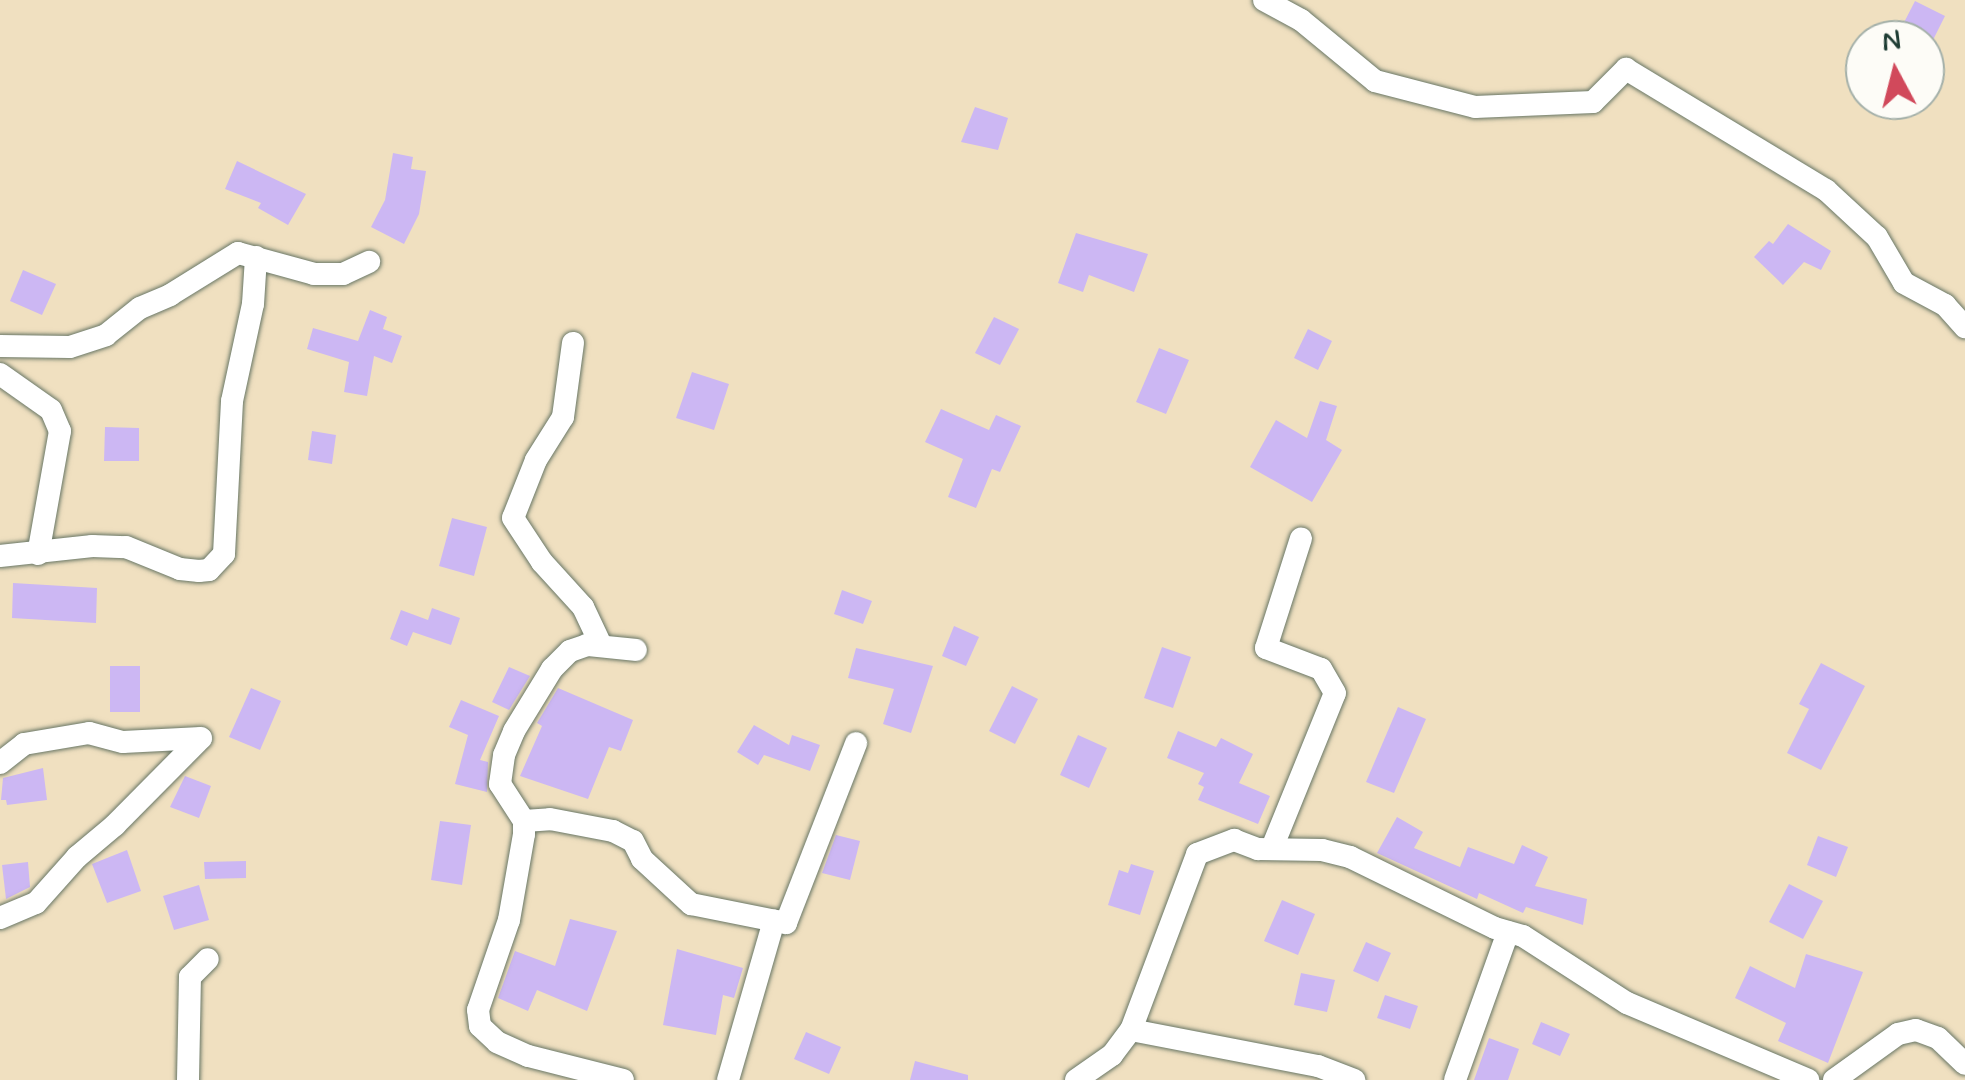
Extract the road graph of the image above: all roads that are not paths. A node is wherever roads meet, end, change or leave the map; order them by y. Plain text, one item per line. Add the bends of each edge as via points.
1 (1264, 0) edge
2 (256, 256) junction
3 (369, 262) dead end
4 (1965, 327) edge
5 (574, 342) dead end
6 (0, 346) edge
7 (0, 374) edge
8 (1301, 538) dead end
9 (38, 554) junction
10 (0, 556) edge
11 (601, 645) junction
12 (636, 650) dead end
13 (856, 743) dead end
14 (0, 763) edge
15 (524, 821) junction
16 (1272, 848) junction
17 (0, 918) edge
18 (774, 920) junction
19 (1508, 932) junction
20 (208, 959) dead end
21 (1131, 1030) junction
22 (1965, 1064) edge
23 (188, 1080) edge
24 (623, 1080) edge
25 (728, 1080) edge
26 (1076, 1080) edge
27 (1354, 1080) edge
28 (1455, 1080) edge
29 (1808, 1080) edge
30 (1834, 1080) edge

1 - 4 street via 1301,20 1375,80 1476,107 1592,102 1626,69 1826,190 1877,237 1904,283 1945,305
2 - 3 street via 314,274 343,274
2 - 6 street via 238,252 106,335 70,347
2 - 9 street via 232,402 224,554 199,571 126,548
5 - 11 street via 562,417 513,518 582,608
7 - 9 street via 51,410 60,432
8 - 16 street via 1266,648 1321,669 1334,693
9 - 10 street
11 - 12 street
11 - 15 street via 570,650 514,731 500,784
13 - 18 street via 786,923
14 - 17 street via 24,744 89,734 123,742 201,738 36,903
15 - 18 street via 550,818 614,831 633,841 642,859 691,904
15 - 24 street via 509,920 478,1010 480,1026 528,1056
16 - 19 street via 1350,857
16 - 21 street via 1234,840 1197,854
18 - 25 street
19 - 28 street
19 - 29 street via 1627,1003
20 - 23 street via 190,977
21 - 26 street via 1112,1055
21 - 27 street via 1318,1066
22 - 30 street via 1938,1038 1916,1030 1898,1034

